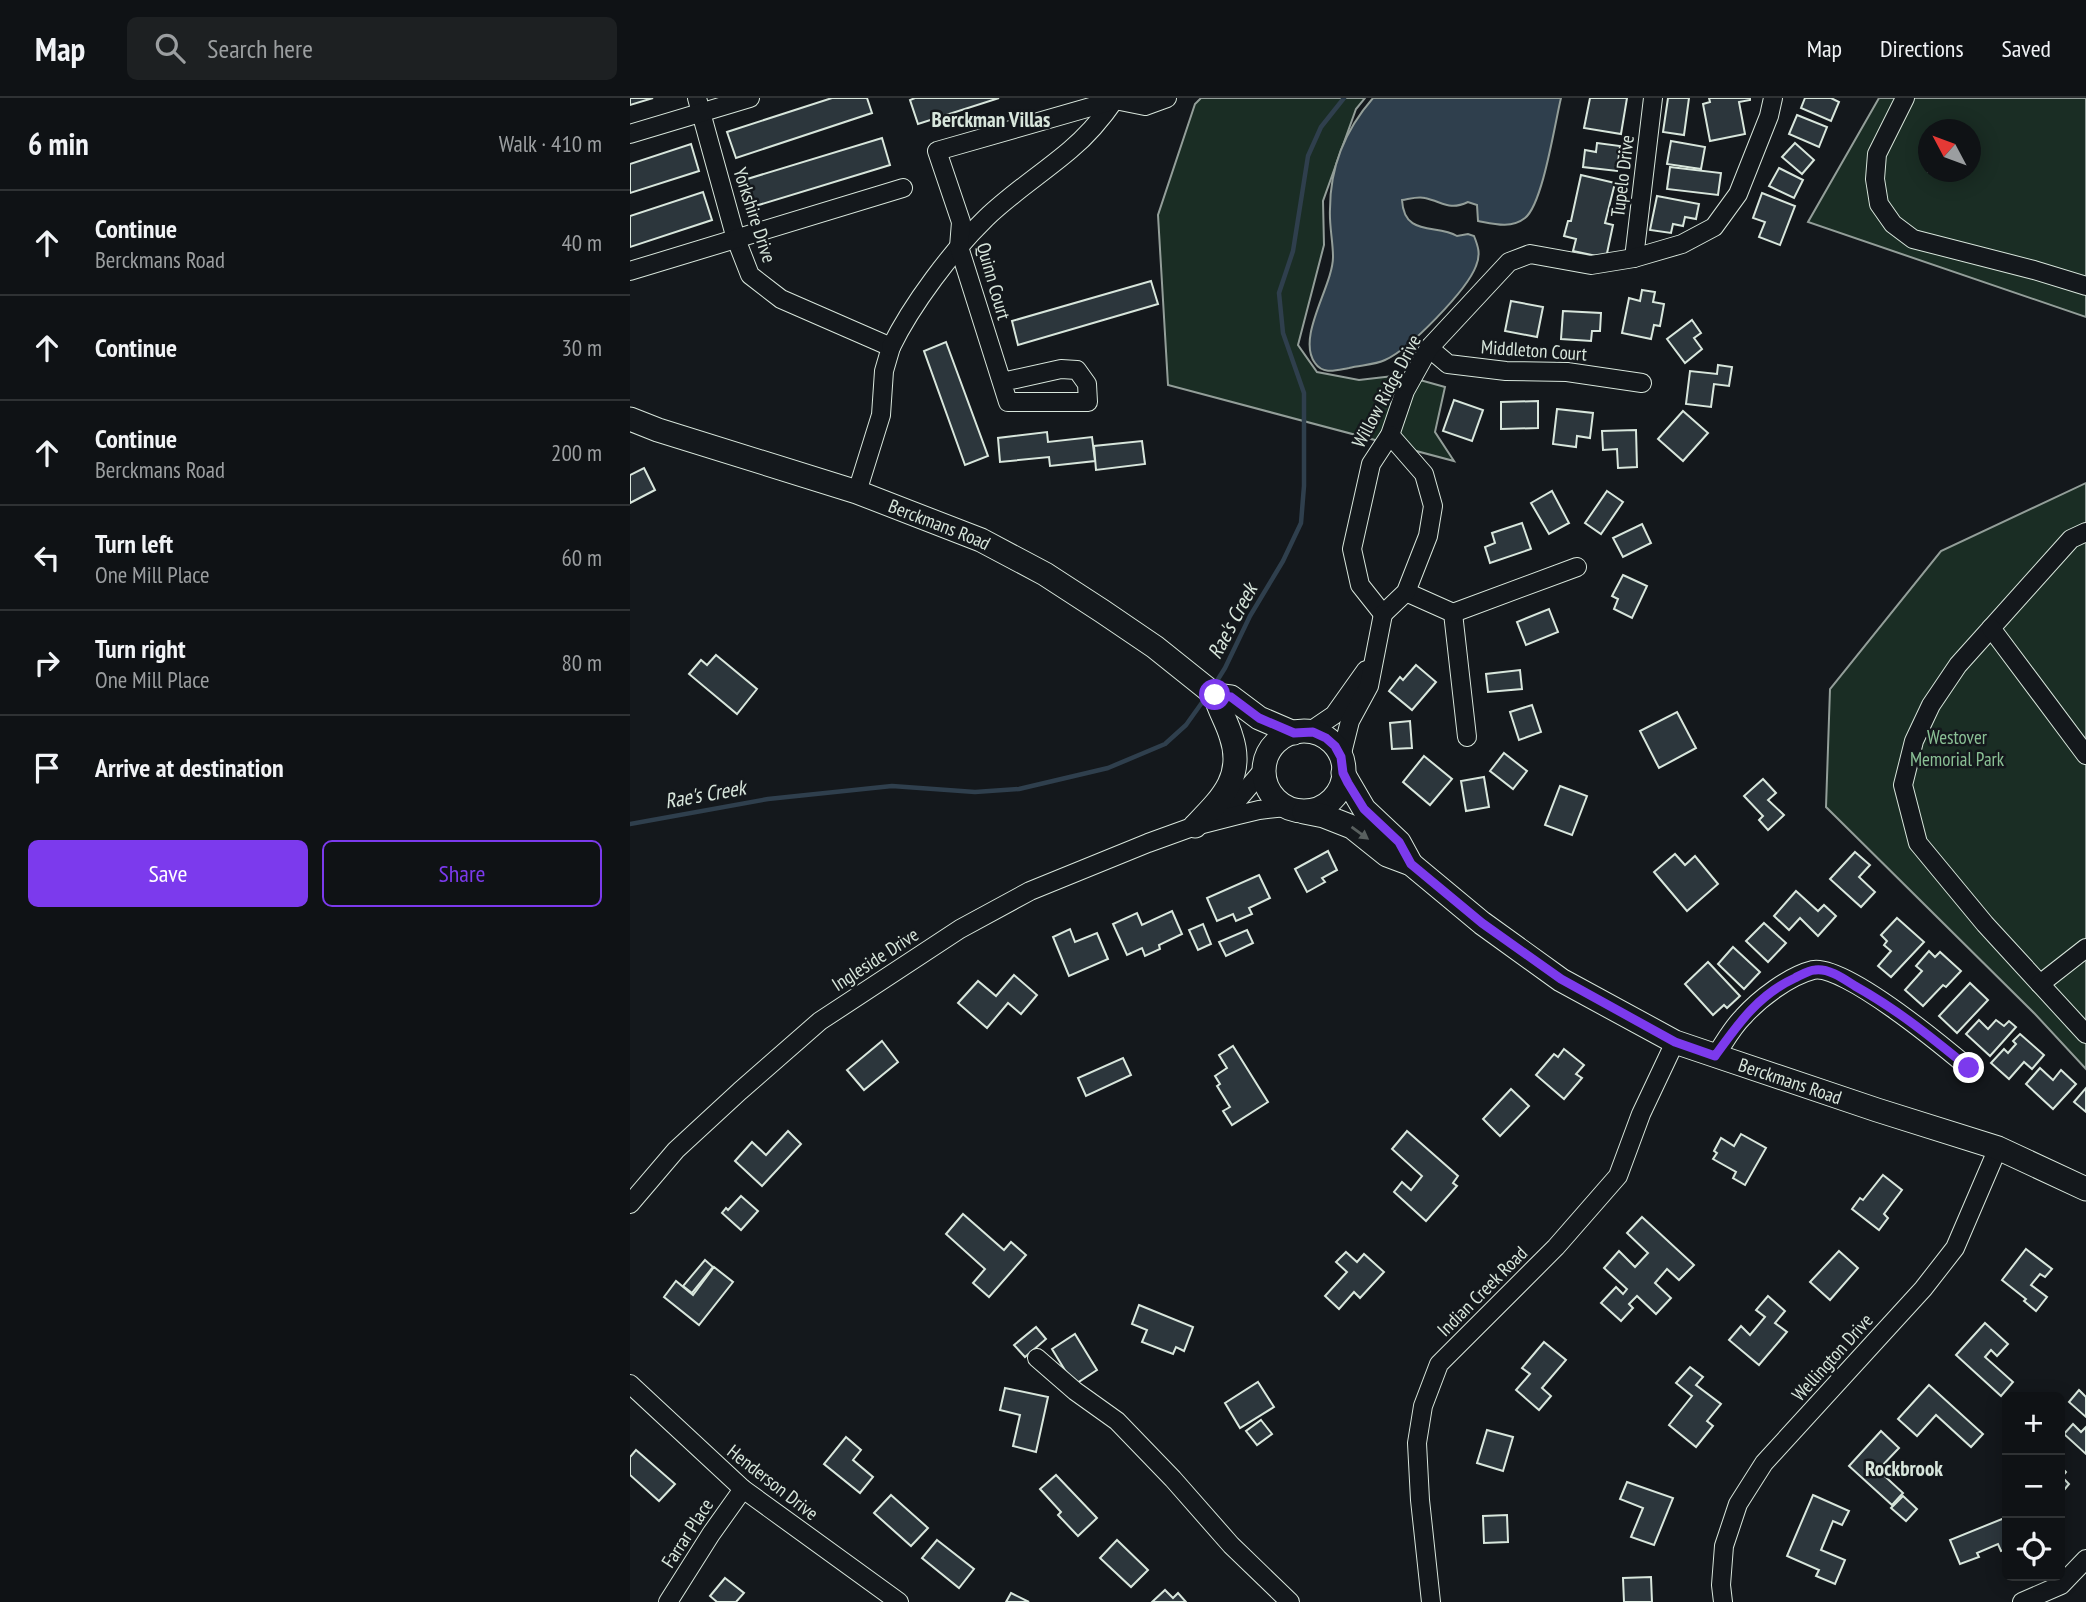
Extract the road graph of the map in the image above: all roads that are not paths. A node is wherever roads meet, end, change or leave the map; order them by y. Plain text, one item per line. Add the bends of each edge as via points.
1 (750, 98) edge
2 (1167, 98) edge
3 (1653, 98) edge
4 (1773, 98) edge
5 (1905, 98) edge
6 (1116, 99) edge
7 (699, 106) edge
8 (630, 134) edge
9 (903, 188) dead end
10 (736, 239) junction
11 (960, 247) junction
12 (1634, 258) junction
13 (630, 271) edge
14 (2086, 286) edge
15 (891, 347) junction
16 (1429, 348) junction
17 (1002, 382) dead end
18 (1642, 383) dead end
19 (630, 419) edge
20 (1390, 435) junction
21 (857, 492) junction
22 (2086, 533) edge
23 (1577, 568) dead end
24 (1406, 592) junction
25 (1453, 612) junction
26 (1383, 614) junction
27 (1991, 628) junction
28 (1372, 661) junction
29 (1217, 703) junction
30 (1302, 733) junction
31 (1467, 737) dead end
32 (2086, 755) edge
33 (1342, 765) junction
34 (1264, 767) junction
35 (1295, 809) junction
36 (1195, 826) junction
37 (1411, 864) junction
38 (2086, 948) edge
39 (2040, 984) junction
40 (2086, 1034) edge
41 (1675, 1042) junction
42 (1715, 1056) junction
43 (1969, 1068) dead end
44 (1998, 1148) junction
45 (2086, 1189) edge
46 (630, 1204) edge
47 (1037, 1358) dead end
48 (630, 1384) edge
49 (743, 1489) junction
50 (2085, 1563) edge
51 (668, 1602) edge
52 (899, 1602) edge
53 (1290, 1602) edge
54 (1431, 1602) edge
55 (1723, 1602) edge
56 (2022, 1602) edge

1 - 7 street
2 - 6 street via 1145,106
3 - 12 street, Tupelo Drive
4 - 12 street, Willow Ridge Drive via 1738,194 1714,228 1682,244
5 - 14 street via 1877,155 1879,204 1894,224 1913,239
6 - 11 street via 1072,149 987,217
6 - 11 street, Quinn Court via 937,151 961,222
7 - 8 street
7 - 10 street, Yorkshire Drive
9 - 10 street
10 - 13 street
10 - 15 street, Yorkshire Drive via 750,275 780,299
11 - 15 street
11 - 17 street, Quinn Court
12 - 16 street, Willow Ridge Drive via 1591,265 1530,254 1509,262
15 - 21 street via 884,370 881,415
16 - 18 street, Middleton Court via 1448,364 1567,372
16 - 20 street, Willow Ridge Drive via 1405,391
19 - 21 main road, Berckmans Road
20 - 24 street via 1424,474 1433,506 1428,537
20 - 26 street, Willow Ridge Drive via 1371,464 1352,549 1360,585
21 - 29 main road, Berckmans Road via 981,540 1045,574 1155,647
22 - 27 street via 2071,539
23 - 25 street
24 - 25 street
24 - 26 street
25 - 31 street
26 - 28 street
27 - 32 street
27 - 39 street via 1931,705 1914,741 1903,785 1918,843
28 - 30 street via 1334,715
28 - 33 street via 1368,686 1350,721
29 - 30 main road, Berckmans Road via 1231,697 1259,718
29 - 34 main road, Berckmans Road via 1252,743
29 - 36 main road via 1235,748 1236,764 1220,799
30 - 33 main road via 1326,738 1335,746
30 - 34 main road via 1275,744
33 - 35 main road via 1342,782 1328,803 1317,809
33 - 37 main road, Berckmans Road via 1364,809 1399,842
34 - 35 main road via 1271,795
34 - 36 street, Ingleside Drive via 1235,803
35 - 36 street, Ingleside Drive via 1259,810
35 -> 37 main road, Berckmans Road via 1352,827 1387,855
36 - 46 street, Ingleside Drive via 1030,891 841,1006 685,1142
37 - 41 main road, Berckmans Road via 1482,923 1561,979
38 - 39 street
39 - 40 street
41 - 42 main road, Berckmans Road
41 - 54 street, Indian Creek Road via 1618,1176 1556,1247 1439,1364 1423,1406 1417,1443
42 - 43 street via 1742,1017 1780,985 1815,970 1838,976 1882,1001
42 - 44 main road, Berckmans Road
44 - 45 main road, Berckmans Road
44 - 55 street, Wellington Drive via 1955,1248 1764,1463 1738,1504 1724,1546
47 - 53 street via 1117,1421
48 - 49 street, Henderson Drive
49 - 51 street, Farrar Place
49 - 52 street, Henderson Drive
50 - 56 street via 2061,1586

